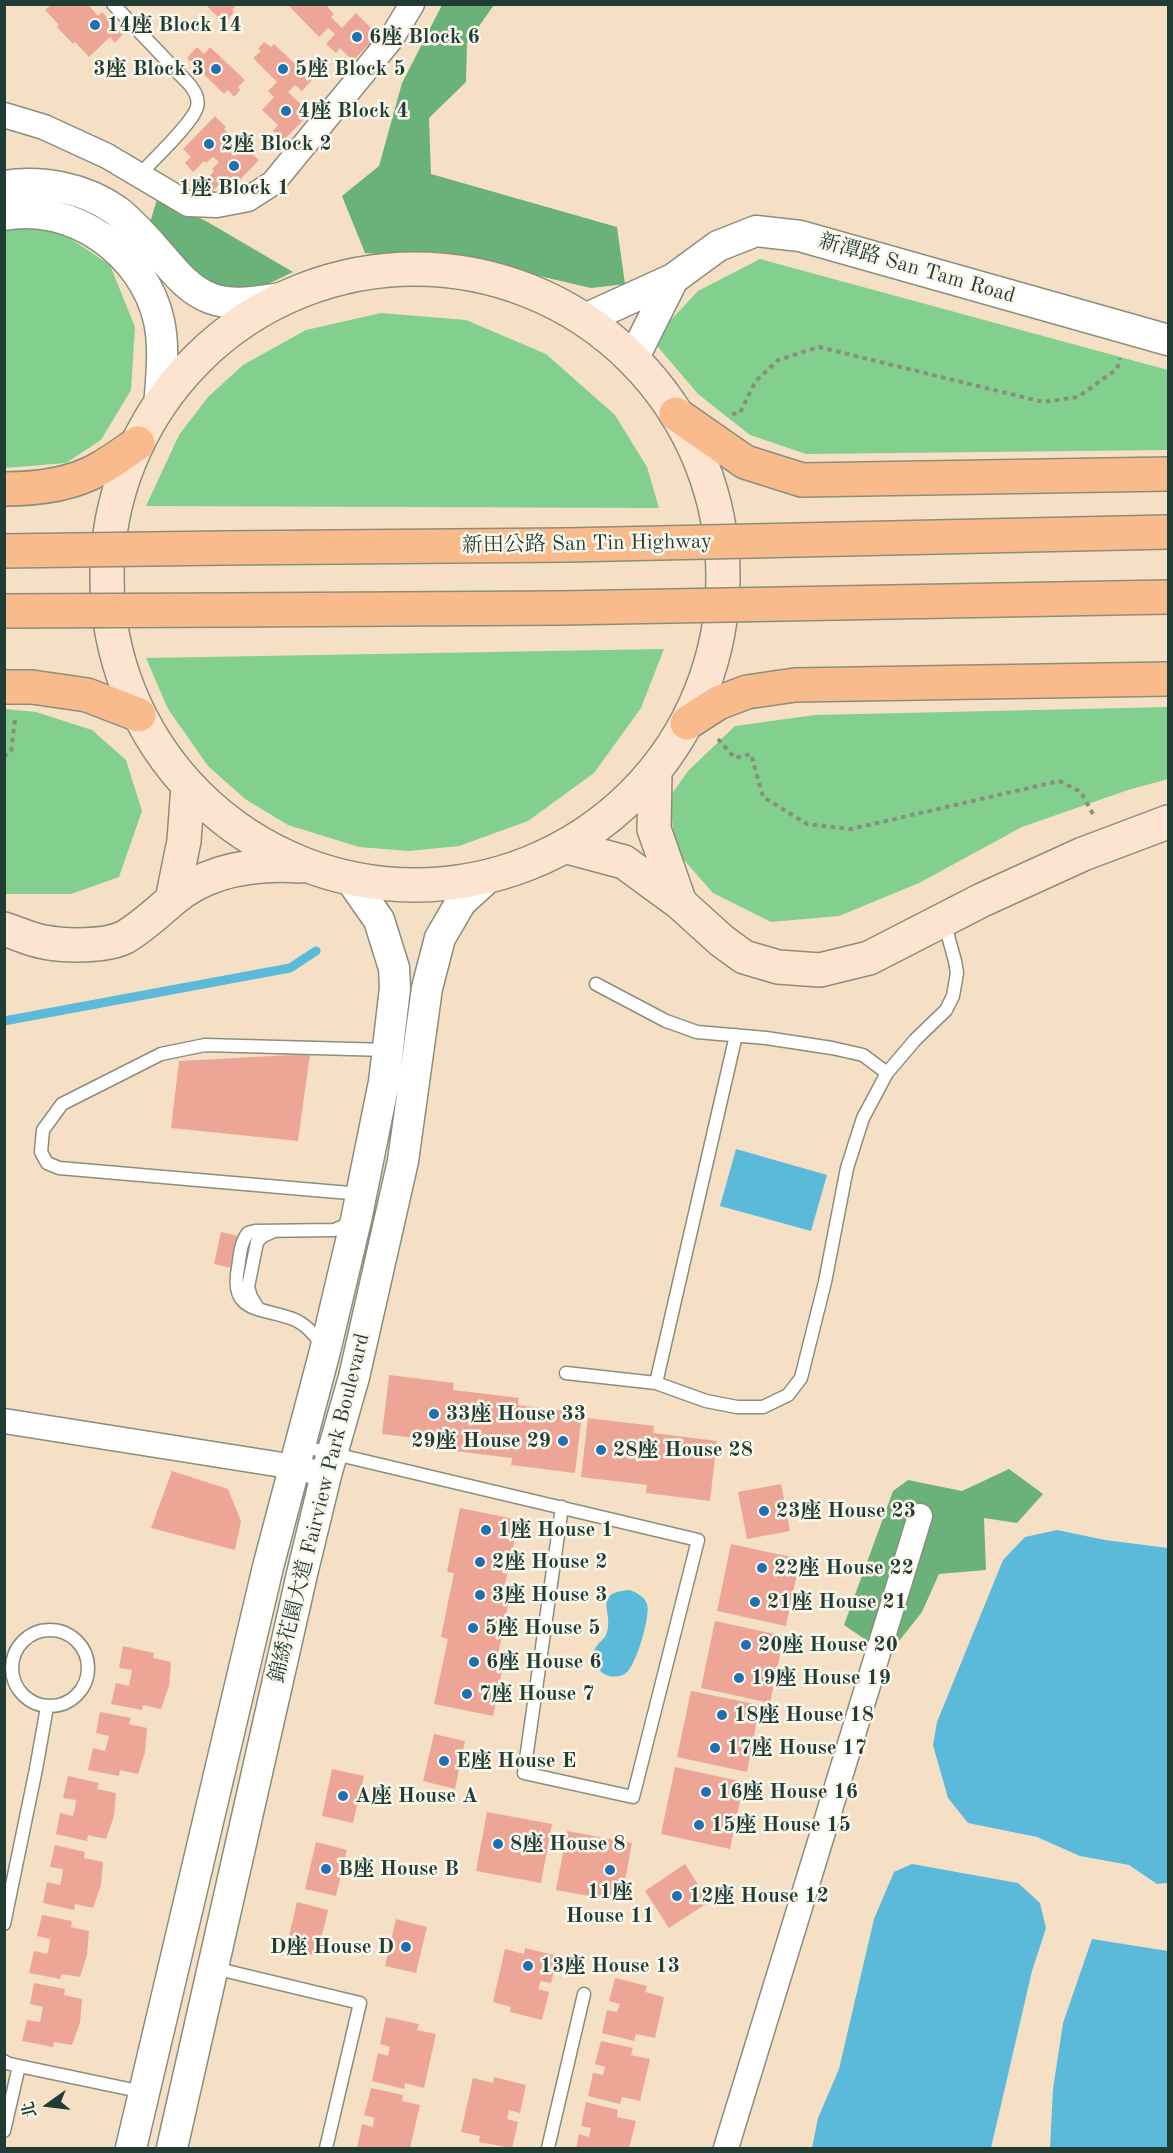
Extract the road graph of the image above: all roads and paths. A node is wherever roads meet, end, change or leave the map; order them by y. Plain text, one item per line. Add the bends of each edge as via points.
1 (113, 4) edge
2 (412, 4) edge
3 (4, 115) edge
4 (138, 176) junction
5 (4, 186) edge
6 (4, 215) edge
7 (673, 279) junction
8 (282, 298) junction
9 (585, 319) junction
10 (1129, 328) junction
11 (1168, 340) edge
12 (633, 359) junction
13 (159, 408) junction
14 (740, 413) dead end
15 (676, 414) junction
16 (138, 443) junction
17 (1168, 474) edge
18 (4, 489) edge
19 (1168, 532) edge
20 (4, 551) edge
21 (1168, 597) edge
22 (4, 611) edge
23 (1168, 679) edge
24 (4, 687) edge
25 (139, 715) junction
26 (15, 720) dead end
27 (687, 723) junction
28 (751, 754) dead end
29 (4, 757) edge
30 (655, 773) junction
31 (188, 786) junction
32 (1095, 817) dead end
33 (1168, 822) edge
34 (568, 847) junction
35 (305, 866) junction
36 (351, 880) junction
37 (485, 880) junction
38 (172, 900) junction
39 (680, 903) junction
40 (940, 923) junction
41 (4, 929) edge
42 (596, 984) dead end
43 (736, 1035) junction
44 (388, 1050) junction
45 (887, 1073) junction
46 (359, 1207) junction
47 (325, 1351) junction
48 (566, 1372) dead end
49 (656, 1383) junction
50 (4, 1421) edge
51 (298, 1457) junction
52 (329, 1464) junction
53 (562, 1507) junction
54 (920, 1516) dead end
55 (47, 1707) junction
56 (4, 1924) edge
57 (214, 1968) junction
58 (584, 1994) dead end
59 (4, 2061) edge
60 (19, 2066) junction
61 (145, 2092) junction
62 (4, 2131) edge
63 (131, 2148) edge
64 (172, 2148) edge
65 (327, 2148) edge
66 (548, 2148) edge
67 (726, 2148) edge

1 - 4 lane via 190,85 198,100 194,116
2 - 4 street via 391,39 273,183 248,198 217,205 188,204
3 - 4 street via 44,127 107,156
5 - 8 street via 60,186 100,201 134,226 185,283 210,298 245,303
6 - 13 street via 31,212 68,219 101,237 130,264 151,298 159,320
7 - 9 street, 新潭路 San Tam Road
7 - 10 street, 新潭路 San Tam Road via 718,246 756,231 800,236
7 - 12 street, 新潭路 San Tam Road
8 - 9 main road via 342,276 388,269 440,269 499,280 551,299
8 - 13 main road via 234,326 206,350
9 - 12 main road
10 - 11 street, 新潭路 San Tam Road
10 - 14 path via 1117,369 1078,397 1043,402 819,347 778,360 755,382
12 - 15 main road
13 - 16 main road
15 - 17 highway via 745,462 802,480
15 - 27 main road via 707,478 721,541 721,620 706,679
16 - 18 highway via 99,469 70,482
16 - 25 main road via 114,508 106,574 117,656
19 - 20 highway, 新田公路 San Tin Highway, bridge via 567,545
21 - 22 highway, bridge via 561,608
23 - 27 highway via 795,685 747,692
24 - 25 highway via 87,695
25 - 31 main road
26 - 29 path via 11,751
27 - 30 main road
28 - 32 path via 763,797 807,824 851,829 1059,781 1081,792
30 - 34 main road via 615,814
30 - 39 main road via 654,829
31 - 35 main road via 229,824
31 - 38 main road via 184,840
33 - 40 main road via 1083,854
34 - 37 main road via 534,864
34 - 39 main road via 624,862
35 - 36 main road
35 - 38 main road via 273,864 230,870 194,884
36 - 37 main road via 406,887
36 - 44 street, 錦綉花園大道 Fairview Park Boulevard via 379,920 394,968
37 - 52 street, 錦綉花園大道 Fairview Park Boulevard via 461,902 440,938 429,979 403,1161 354,1377
38 - 41 main road via 123,938 91,944 43,942
39 - 40 main road via 744,957 778,967 820,970 869,958
40 - 45 lane via 955,961 953,996 946,1010
42 - 43 lane via 666,1021 697,1032
43 - 45 lane via 863,1055
43 - 49 lane
44 - 46 street, 錦綉花園大道 Fairview Park Boulevard
44 - 46 lane via 205,1045 161,1054 62,1104 44,1130 41,1152 47,1163 59,1168
45 - 49 lane via 863,1118 847,1168 801,1378 788,1395 763,1407 706,1401
46 - 47 street, 錦綉花園大道 Fairview Park Boulevard
46 - 47 lane via 346,1226 334,1230 248,1233 242,1243 235,1288 239,1298 252,1307 294,1319 318,1338
47 - 51 street, 錦綉花園大道 Fairview Park Boulevard
48 - 49 lane
50 - 51 street
51 - 52 street
51 - 61 street, 錦綉花園大道 Fairview Park Boulevard via 268,1568
52 - 53 lane
52 - 57 street, 錦綉花園大道 Fairview Park Boulevard
53 - 53 lane via 698,1540 633,1797 524,1773
54 - 67 street
55 - 55 lane via 27,1699 14,1681 13,1659 24,1640 44,1630 65,1632 82,1646 89,1667 84,1688 68,1703
55 - 56 lane
57 - 64 street, 錦綉花園大道 Fairview Park Boulevard
57 - 65 lane via 360,2003
58 - 66 lane
59 - 60 lane
60 - 61 lane
60 - 62 lane
61 - 63 street, 錦綉花園大道 Fairview Park Boulevard

